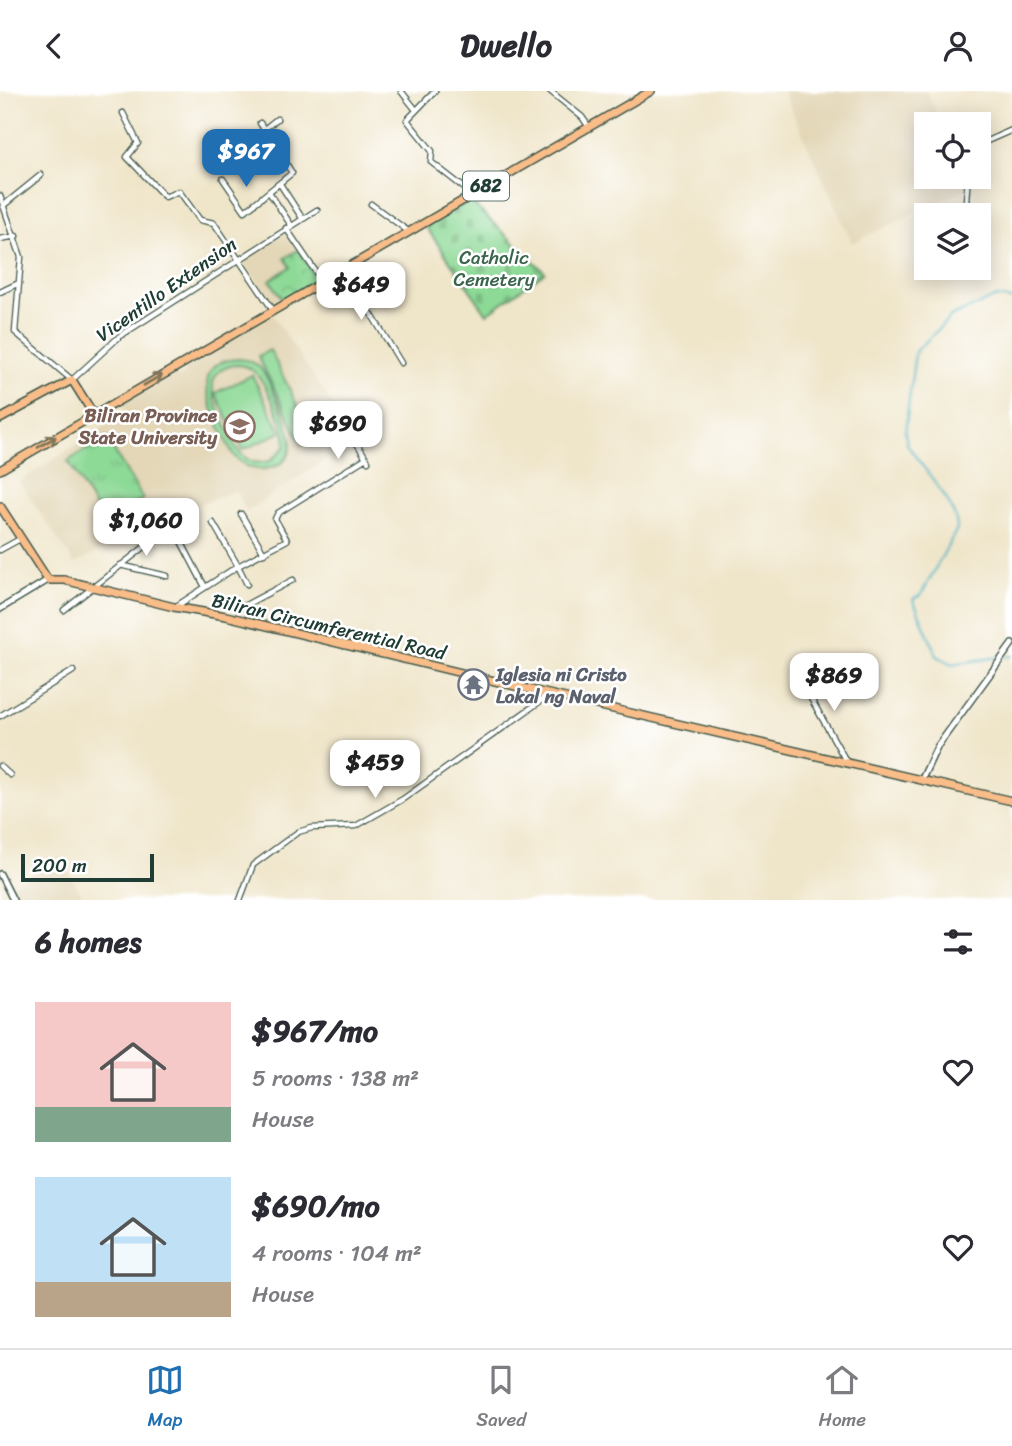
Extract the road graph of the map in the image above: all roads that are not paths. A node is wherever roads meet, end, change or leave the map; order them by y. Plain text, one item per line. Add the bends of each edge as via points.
1 (401, 91) edge
2 (435, 91) edge
3 (550, 91) edge
4 (651, 91) edge
5 (416, 110) junction
6 (122, 113) dead end
7 (277, 119) dead end
8 (260, 123) dead end
9 (589, 127) junction
10 (263, 130) junction
11 (1012, 130) edge
12 (991, 139) edge
13 (41, 175) dead end
14 (223, 179) dead end
15 (280, 184) junction
16 (269, 193) junction
17 (472, 194) junction
18 (0, 196) edge
19 (372, 204) dead end
20 (4, 205) junction
21 (317, 210) dead end
22 (302, 218) junction
23 (289, 226) junction
24 (408, 231) junction
25 (16, 236) junction
26 (0, 239) edge
27 (239, 257) junction
28 (344, 268) junction
29 (322, 281) junction
30 (19, 283) junction
31 (0, 292) edge
32 (273, 310) junction
33 (401, 363) dead end
34 (72, 380) junction
35 (94, 415) junction
36 (0, 419) edge
37 (356, 442) dead end
38 (0, 470) edge
39 (0, 506) edge
40 (241, 514) dead end
41 (213, 523) dead end
42 (174, 528) dead end
43 (20, 539) junction
44 (147, 545) dead end
45 (0, 550) edge
46 (264, 553) junction
47 (120, 565) junction
48 (237, 566) junction
49 (167, 576) dead end
50 (48, 579) junction
51 (293, 580) dead end
52 (247, 584) dead end
53 (204, 585) junction
54 (95, 587) junction
55 (174, 607) junction
56 (0, 609) edge
57 (64, 610) dead end
58 (226, 616) junction
59 (1012, 644) edge
60 (73, 671) dead end
61 (799, 677) dead end
62 (544, 693) junction
63 (0, 716) edge
64 (846, 761) junction
65 (0, 766) edge
66 (10, 775) dead end
67 (922, 779) junction
68 (1012, 801) edge
69 (0, 874) edge
70 (13, 900) edge
71 (240, 900) edge

1 - 5 street
2 - 5 street
3 - 9 street
4 - 9 main road, 682
5 - 17 street via 407,120 432,151 431,162
6 - 27 street via 138,143 128,156 135,166 165,197 179,191 200,220 214,223
7 - 10 street
8 - 10 street
9 - 17 main road, 682
10 - 15 street via 292,173
11 - 12 street
13 - 20 street
14 - 16 street via 245,211
15 - 16 street
15 - 22 street
16 - 23 street
17 - 24 main road, 682
18 - 20 street
19 - 24 street
20 - 25 street
21 - 22 street, Vicentillo Extension
22 - 23 street, Vicentillo Extension
23 - 27 street, Vicentillo Extension
23 - 29 street
24 - 28 main road, 682
25 - 26 street
25 - 30 street via 22,257
27 - 32 street
27 - 34 street, Vicentillo Extension via 120,336
28 - 29 main road, 682
28 - 33 street
29 - 32 main road, 682
30 - 31 street
30 - 34 street via 15,332
35 -> 32 main road, 682
34 - 35 main road
34 - 36 main road, Vicentillo Extension
38 -> 35 main road, 682
37 - 46 street via 367,460 278,513 275,519 287,540
39 - 43 main road
40 - 46 street
41 - 48 street
42 - 53 street
43 - 45 street
43 - 50 main road
44 - 47 street
46 - 48 street
47 - 49 street
47 - 54 street
48 - 52 street
48 - 53 street
50 - 54 main road, Biliran Circumferential Road
50 - 56 street
51 - 58 street
53 - 55 street
54 - 55 main road, Biliran Circumferential Road
54 - 57 street
55 - 58 main road, Biliran Circumferential Road
58 - 62 main road, Biliran Circumferential Road
59 - 67 street via 937,747
60 - 63 street
61 - 64 street
62 - 64 main road, Biliran Circumferential Road
62 - 71 street via 449,768 356,826 298,832 253,865
64 - 67 main road, Biliran Circumferential Road
65 - 66 street
67 - 68 main road, Biliran Circumferential Road
69 - 70 street

